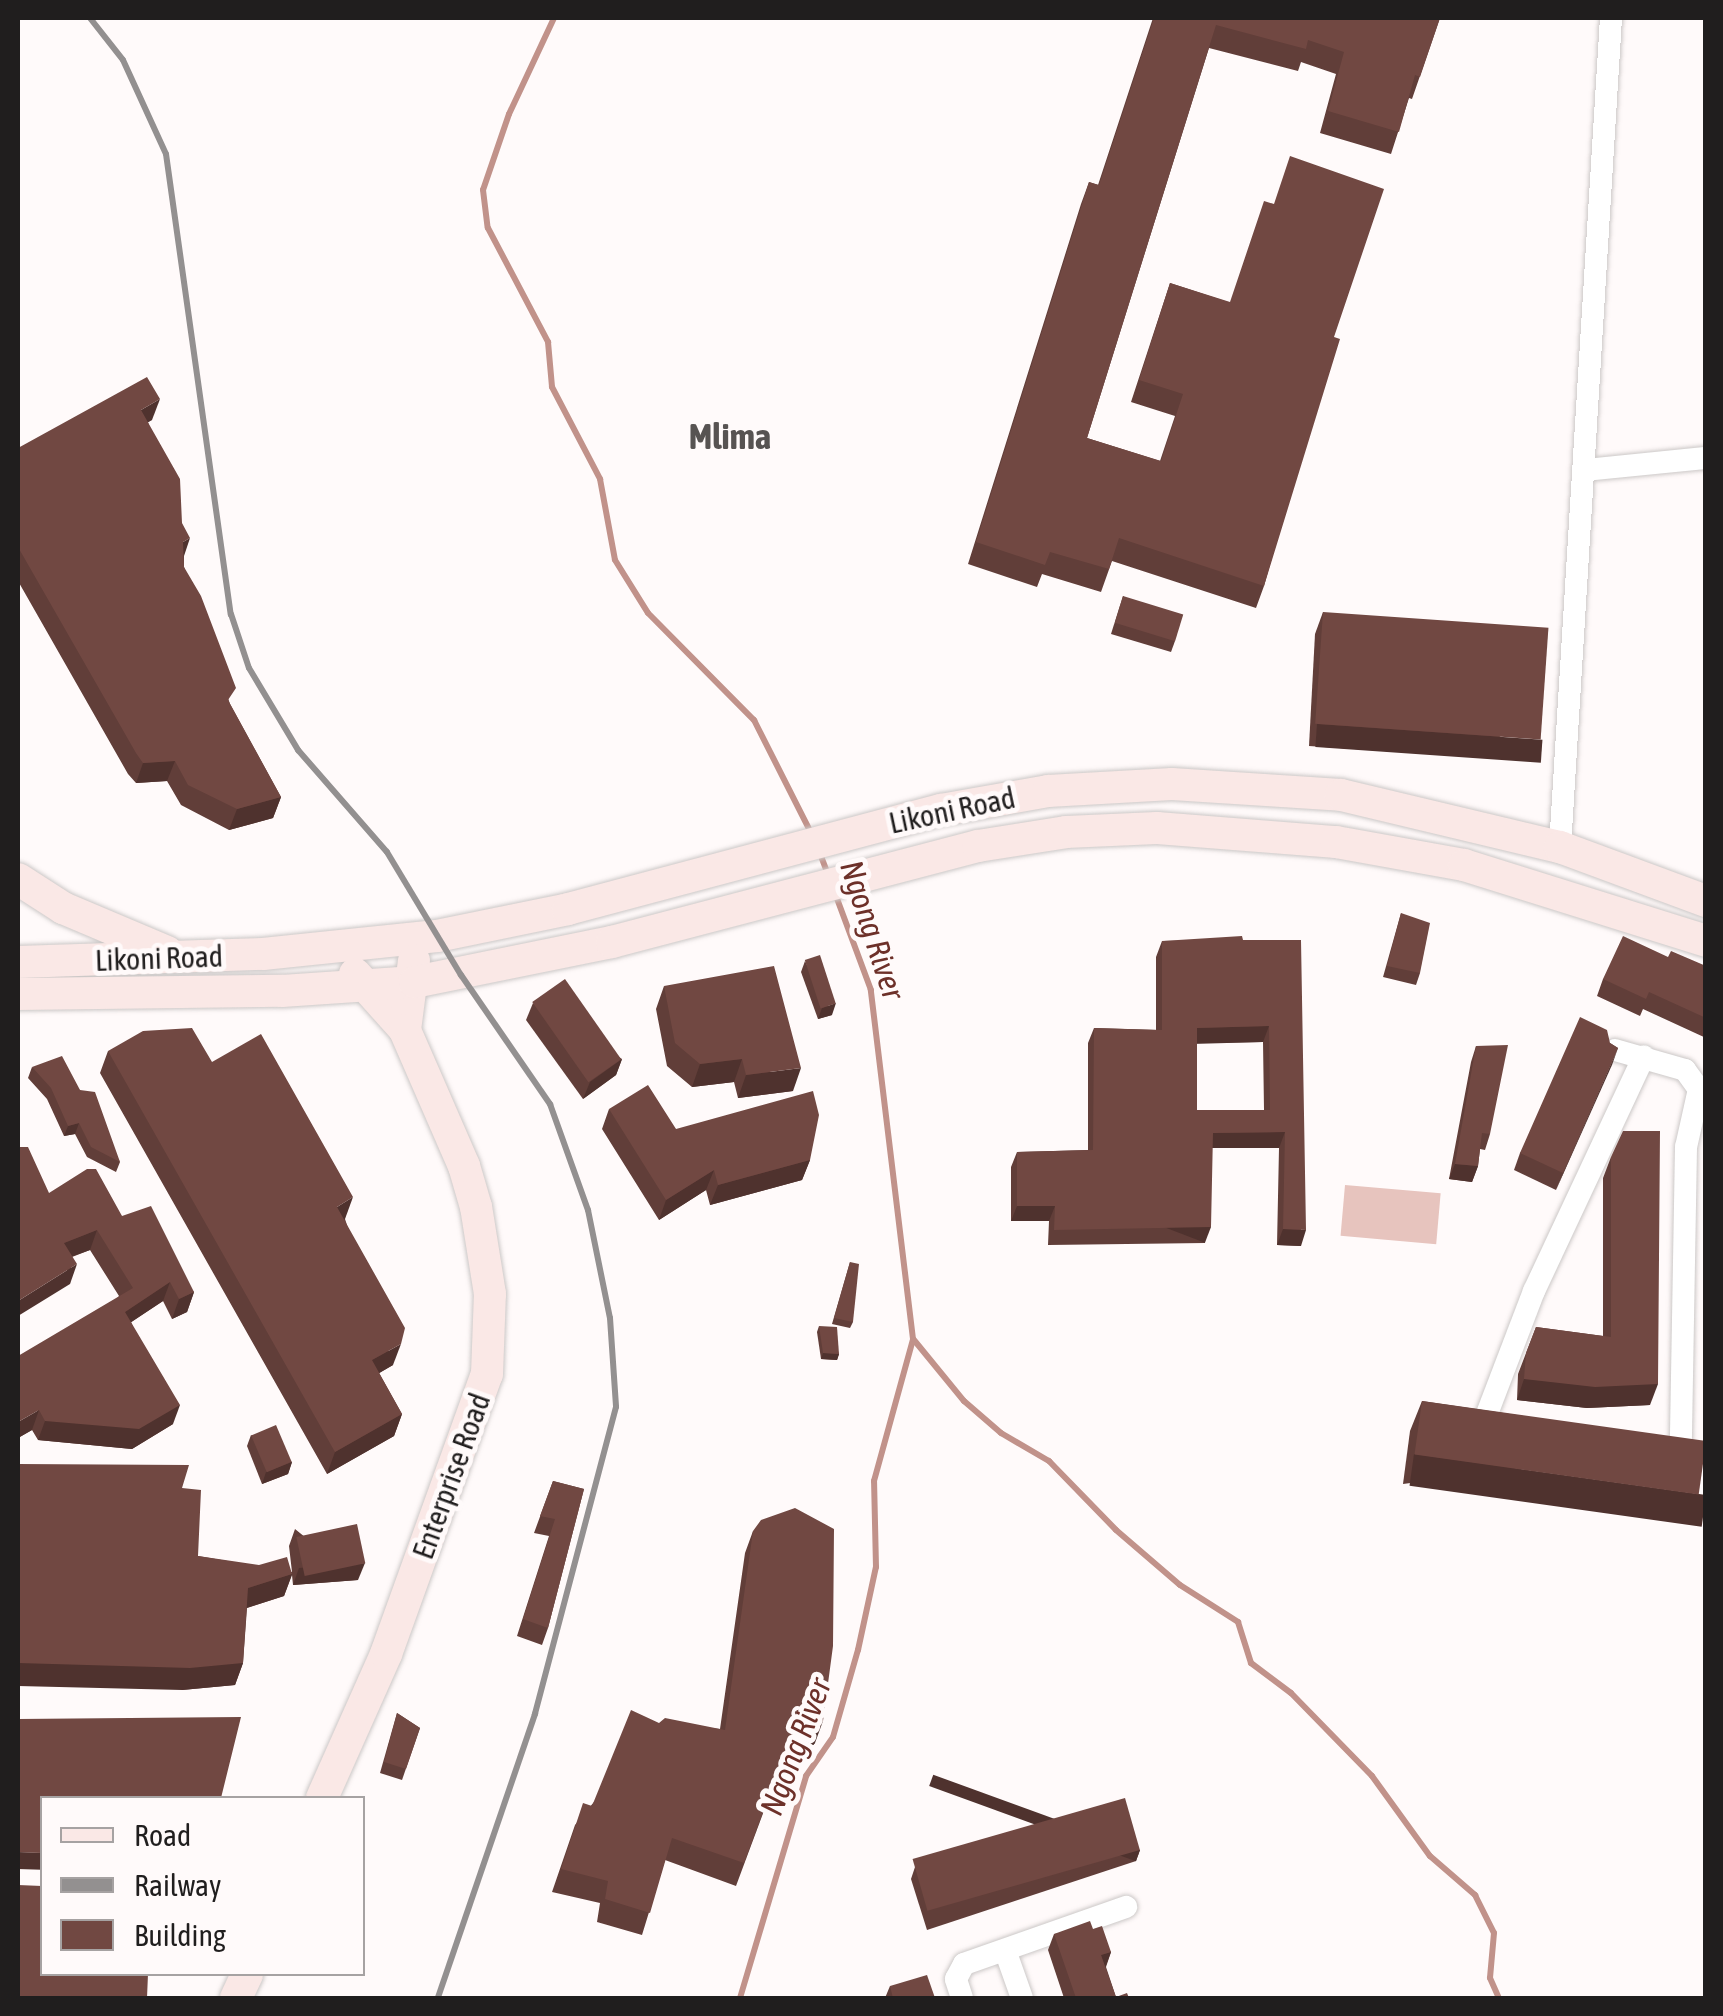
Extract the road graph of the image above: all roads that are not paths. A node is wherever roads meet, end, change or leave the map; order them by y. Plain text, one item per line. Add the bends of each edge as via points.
1 (1611, 18) edge
2 (1706, 458) edge
3 (1585, 470) junction
4 (1560, 847) junction
5 (18, 879) edge
6 (1706, 901) edge
7 (414, 936) junction
8 (1706, 941) edge
9 (328, 946) junction
10 (181, 958) junction
11 (18, 962) edge
12 (414, 982) junction
13 (366, 986) junction
14 (18, 994) edge
15 (405, 1030) junction
16 (1615, 1050) edge
17 (1644, 1056) junction
18 (1482, 1427) edge
19 (1706, 1452) edge
20 (323, 1796) edge
21 (1126, 1907) dead end
22 (1005, 1950) junction
23 (962, 1998) edge
24 (1022, 1998) edge

1 - 3 street
2 - 3 street
3 - 4 street
4 - 6 main road, Likoni Road
4 - 7 main road, Likoni Road via 1341,795 1172,784 1048,791 846,834 568,909
5 - 10 main road via 104,928
7 - 9 main road, Likoni Road
7 - 12 main road
8 - 12 main road, Likoni Road via 1464,865 1264,834 1157,828 1066,832 978,846 770,903
9 - 10 main road, Likoni Road
9 - 13 main road, Enterprise Road
10 - 11 main road, Likoni Road
12 - 13 main road, Likoni Road
12 - 15 main road
13 - 14 main road, Likoni Road
13 - 15 main road, Enterprise Road
15 - 20 main road, Enterprise Road via 464,1166 480,1228 490,1294 487,1374 386,1654
16 - 17 street
17 - 18 street via 1534,1290
17 - 19 street via 1686,1070 1699,1089 1686,1147 1672,1448
21 - 22 street
22 - 23 street via 960,1968
22 - 24 street

